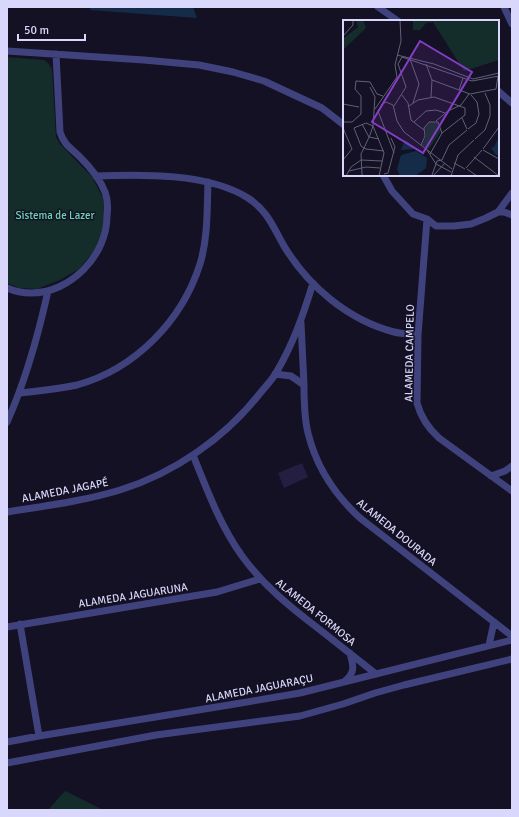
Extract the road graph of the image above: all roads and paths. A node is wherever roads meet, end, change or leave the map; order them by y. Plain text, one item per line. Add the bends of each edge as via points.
1 (378, 7) edge
2 (504, 7) edge
3 (397, 20) edge
4 (512, 24) edge
5 (7, 51) edge
6 (56, 54) junction
7 (499, 92) edge
8 (512, 103) edge
9 (343, 124) edge
10 (96, 176) junction
11 (384, 176) edge
12 (208, 182) junction
13 (512, 193) edge
14 (498, 212) junction
15 (512, 215) edge
16 (427, 219) junction
17 (313, 283) junction
18 (7, 288) edge
19 (48, 291) junction
20 (301, 321) junction
21 (418, 335) junction
22 (275, 374) junction
23 (304, 385) junction
24 (20, 393) junction
25 (7, 422) edge
26 (193, 455) junction
27 (512, 466) edge
28 (491, 476) junction
29 (512, 491) edge
30 (7, 512) edge
31 (260, 579) junction
32 (494, 622) junction
33 (20, 624) junction
34 (7, 627) edge
35 (512, 636) edge
36 (512, 640) edge
37 (489, 645) junction
38 (350, 653) junction
39 (512, 659) edge
40 (376, 674) junction
41 (345, 681) junction
42 (39, 736) junction
43 (7, 742) edge
44 (7, 763) edge

1 - 3 street
2 - 4 street
5 - 6 street
6 - 9 street via 199,65 233,72 264,82 322,108
6 - 10 street via 62,139
7 - 8 street
10 - 12 street via 130,174
10 - 19 street via 106,193 108,203 104,238 97,254 83,270 72,279
11 - 16 street via 392,191 414,214
12 - 17 street via 233,190 256,204 272,222 288,251
12 - 24 street via 200,263 188,293 164,329 146,348 101,376 58,389
13 - 14 street
14 - 15 street
14 - 16 street via 471,224 454,226 436,226
16 - 21 street, ALAMEDA CAMPELO
17 - 20 street, ALAMEDA JAGAPÉ
17 - 21 street via 335,303 376,326
18 - 19 street via 30,293
19 - 24 street
20 - 22 street, ALAMEDA JAGAPÉ
20 - 23 street, ALAMEDA DOURADA
21 - 28 street, ALAMEDA CAMPELO via 420,413 432,431
22 - 23 street via 291,376
22 - 26 street, ALAMEDA JAGAPÉ via 236,420
23 - 32 street, ALAMEDA DOURADA via 308,432 315,456 347,507
24 - 25 street
26 - 30 street, ALAMEDA JAGAPÉ via 148,480 121,490 86,499
26 - 31 street, ALAMEDA FORMOSA via 226,530 241,556
27 - 28 street
28 - 29 street, ALAMEDA CAMPELO
31 - 33 street, ALAMEDA JAGUARUNA via 217,592
31 - 38 street, ALAMEDA FORMOSA via 282,600
32 - 35 street, ALAMEDA DOURADA
32 - 37 street
33 - 34 street, ALAMEDA JAGUARUNA
33 - 42 street
36 - 37 street, ALAMEDA JAGUARAÇU
37 - 40 street, ALAMEDA JAGUARAÇU
38 - 40 street, ALAMEDA FORMOSA
38 - 41 street via 353,668 351,676
39 - 44 street via 404,685 300,716 156,735
40 - 41 street, ALAMEDA JAGUARAÇU
41 - 42 street, ALAMEDA JAGUARAÇU via 300,693
42 - 43 street, ALAMEDA JAGUARAÇU

